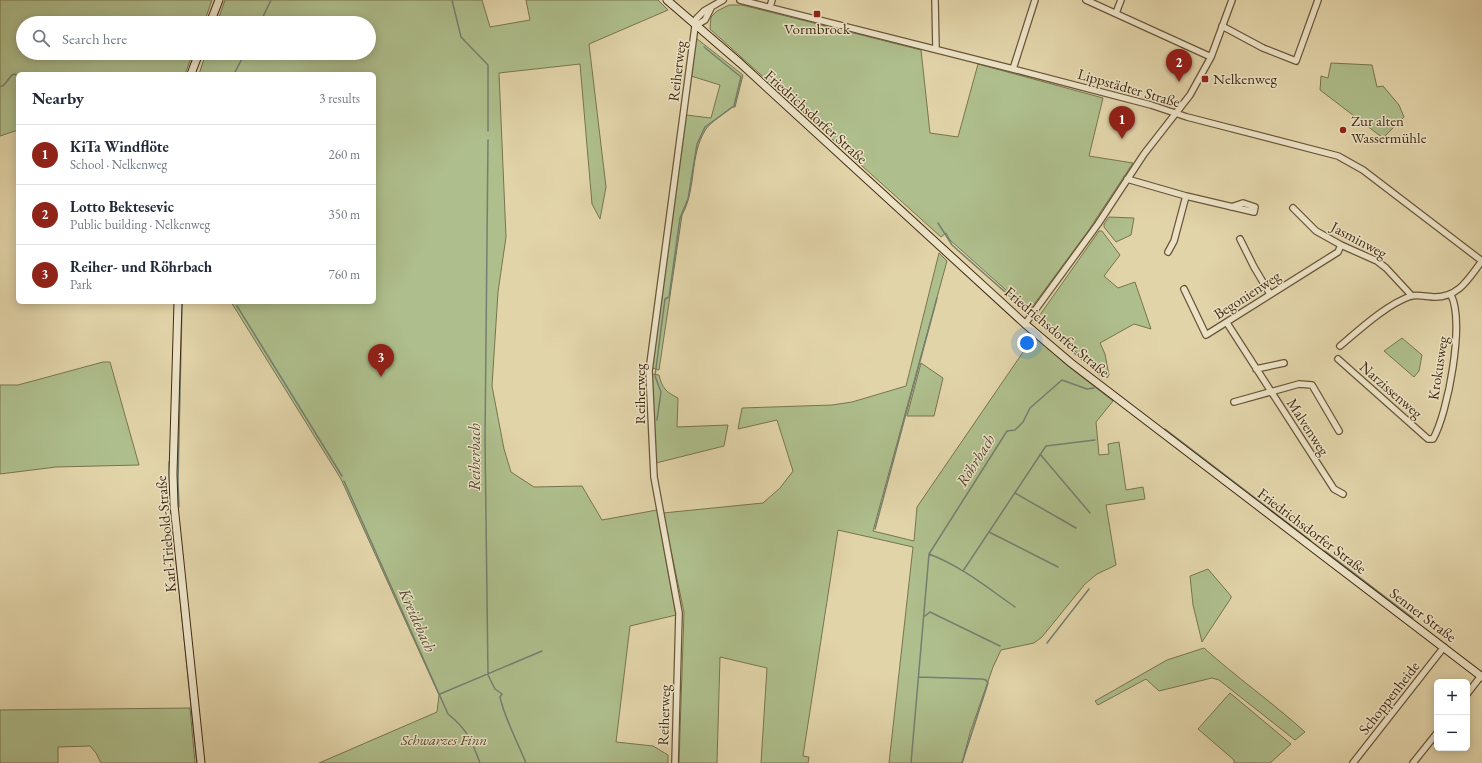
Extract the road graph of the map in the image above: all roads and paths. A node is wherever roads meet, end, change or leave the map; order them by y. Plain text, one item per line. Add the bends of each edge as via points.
1 (218, 0) edge
2 (667, 0) edge
3 (723, 0) edge
4 (740, 0) edge
5 (772, 0) edge
6 (935, 0) edge
7 (1035, 0) edge
8 (1086, 0) edge
9 (1121, 0) edge
10 (1232, 0) edge
11 (1318, 0) edge
12 (770, 7) junction
13 (1116, 13) junction
14 (212, 16) edge
15 (695, 26) junction
16 (1222, 26) junction
17 (936, 50) junction
18 (1211, 57) junction
19 (196, 60) edge
20 (1013, 69) junction
21 (192, 72) edge
22 (1176, 114) junction
23 (1127, 179) junction
24 (1186, 196) junction
25 (1231, 207) dead end
26 (1293, 208) dead end
27 (1240, 239) dead end
28 (1341, 245) junction
29 (1168, 252) dead end
30 (1482, 261) edge
31 (1184, 289) dead end
32 (1270, 294) junction
33 (1451, 295) junction
34 (1412, 296) junction
35 (178, 304) edge
36 (1227, 323) junction
37 (1025, 324) junction
38 (1340, 346) dead end
39 (1338, 359) dead end
40 (1284, 363) dead end
41 (1256, 369) junction
42 (1272, 392) junction
43 (1234, 402) dead end
44 (1339, 431) dead end
45 (1428, 439) joint
46 (1343, 494) dead end
47 (1367, 589) joint
48 (1444, 648) junction
49 (1482, 677) edge
50 (1470, 691) edge
51 (1434, 737) edge
52 (201, 763) edge
53 (675, 763) edge
54 (1353, 763) edge
55 (1413, 763) edge

1 - 14 main road
2 - 15 main road, Friedrichsdorfer Straße
3 - 15 street via 713,6 705,20
4 - 12 street, Lippstädter Straße
5 - 12 street
6 - 17 street
7 - 20 street
8 - 13 street
9 - 13 street
10 - 16 street
11 - 16 street via 1296,61 1263,48
12 - 17 street, Lippstädter Straße
13 - 18 street
15 - 37 main road, Friedrichsdorfer Straße via 708,35
15 - 53 street, Reiherweg via 649,371 654,476 679,613
16 - 18 street
17 - 20 street, Lippstädter Straße
18 - 22 street via 1190,96
19 - 21 main road
20 - 22 street, Lippstädter Straße
22 - 23 street
22 - 30 street, Lippstädter Straße via 1345,159
23 - 24 street
23 - 37 street via 1098,224
24 - 25 street
24 - 29 street via 1174,242
26 - 28 street, Jasminweg via 1316,231
27 - 32 street
28 - 32 street, Begonienweg via 1338,252
28 - 34 street, Jasminweg via 1377,261
30 - 33 street
31 - 36 street, Begonienweg via 1206,335
32 - 36 street, Begonienweg
33 - 34 street
33 - 45 street, Krokusweg via 1457,316 1451,376 1435,435 1433,439
34 - 38 street via 1372,318
35 - 52 main road, Karl-Triebold-Straße via 174,505
36 - 41 street, Malvenweg
37 - 47 main road, Friedrichsdorfer Straße via 1090,378
39 - 45 street, Narzissenweg
40 - 41 street
41 - 42 street, Malvenweg
42 - 43 street
42 - 44 street via 1299,384 1312,385
42 - 46 street, Malvenweg via 1334,489
47 - 48 main road, Senner Straße
48 - 49 main road, Senner Straße
48 - 54 street, Schoppenheide
49 - 50 street
51 - 55 street

